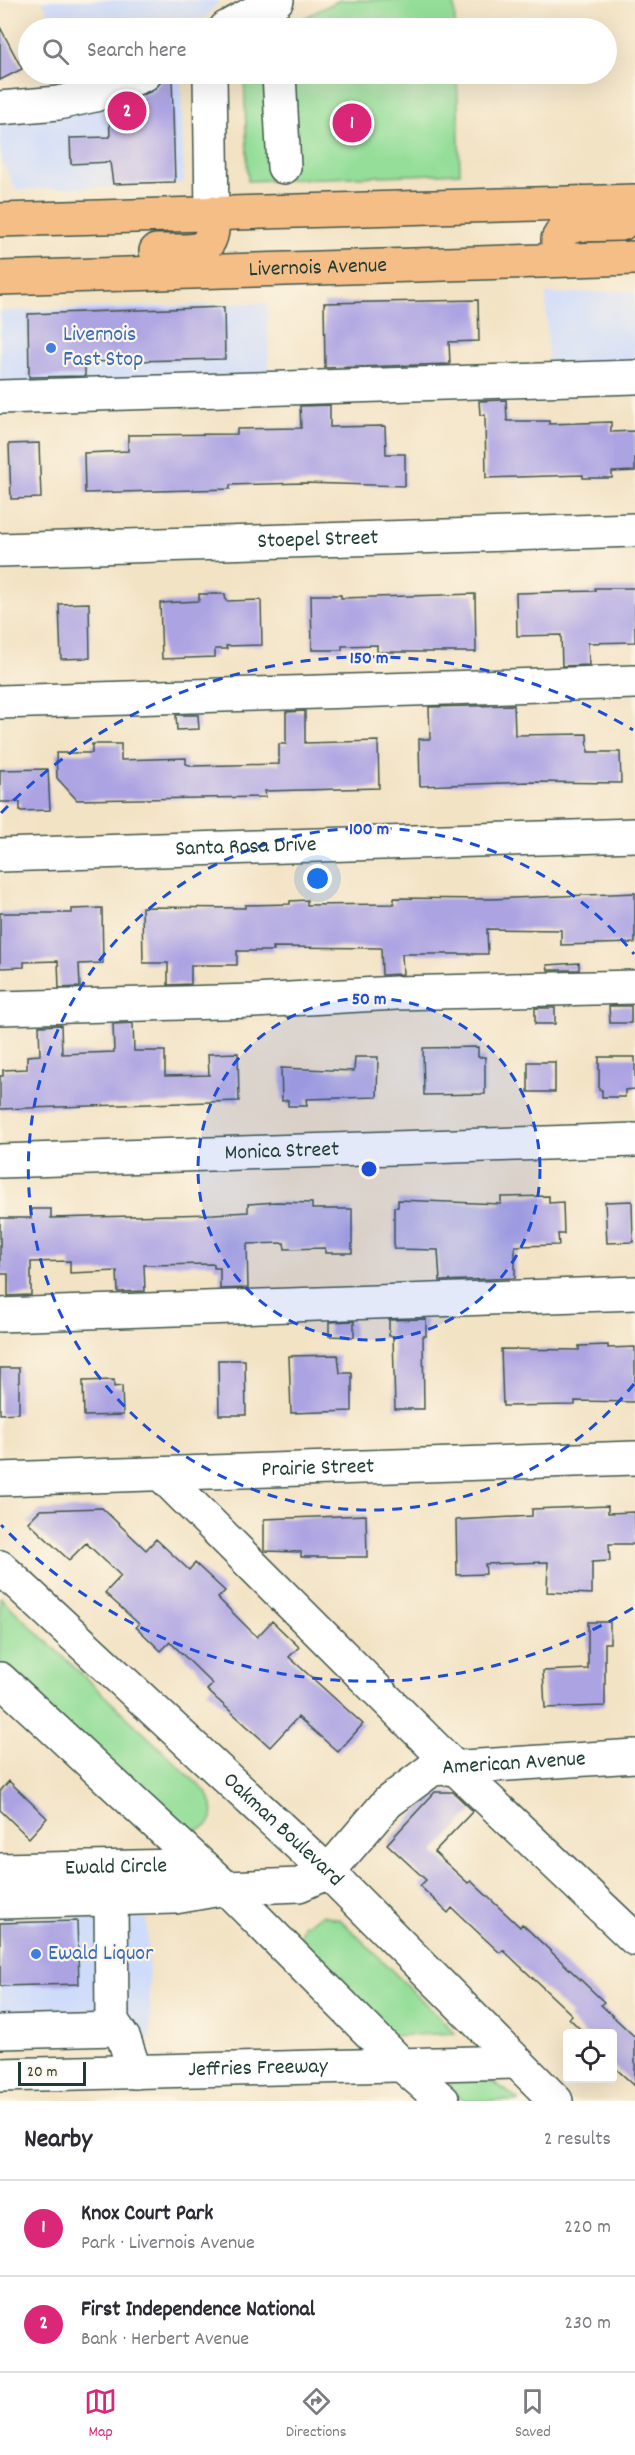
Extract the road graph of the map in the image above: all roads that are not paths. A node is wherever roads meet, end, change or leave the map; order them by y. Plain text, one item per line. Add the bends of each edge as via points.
1 (274, 11) edge
2 (254, 18) edge
3 (121, 84) edge
4 (210, 84) edge
5 (280, 84) edge
6 (0, 108) edge
7 (284, 167) dead end
8 (635, 201) edge
9 (212, 213) junction
10 (0, 220) edge
11 (635, 223) edge
12 (635, 258) edge
13 (558, 260) junction
14 (0, 262) edge
15 (0, 278) edge
16 (635, 377) edge
17 (0, 397) edge
18 (635, 530) edge
19 (0, 550) edge
20 (635, 682) edge
21 (0, 702) edge
22 (635, 835) edge
23 (0, 855) edge
24 (635, 987) edge
25 (0, 1008) edge
26 (635, 1140) edge
27 (0, 1161) edge
28 (635, 1293) edge
29 (0, 1315) edge
30 (635, 1458) edge
31 (161, 1473) junction
32 (0, 1479) edge
33 (0, 1567) edge
34 (0, 1679) edge
35 (635, 1756) edge
36 (454, 1767) junction
37 (0, 1870) edge
38 (328, 1872) junction
39 (226, 1888) junction
40 (111, 1899) junction
41 (0, 1902) edge
42 (635, 1939) edge
43 (117, 2029) junction
44 (0, 2032) edge
45 (515, 2062) junction
46 (403, 2066) junction
47 (135, 2072) junction
48 (0, 2075) edge
49 (443, 2101) edge
50 (556, 2101) edge

1 - 2 street
3 - 6 street via 58,103
4 - 9 street
5 - 7 street
8 - 9 main road
9 - 10 main road
9 - 14 main road via 214,235 207,245 195,250 16,256
11 - 13 main road via 564,229 558,239
12 - 13 main road, Livernois Avenue
13 - 15 main road, Livernois Avenue
16 - 17 street
18 - 19 street, Stoepel Street
20 - 21 street
22 - 23 street, Santa Rosa Drive
24 - 25 street
26 - 27 street, Monica Street
28 - 29 street
30 - 31 street, Prairie Street
31 - 32 street, Prairie Street
31 - 36 street
33 - 38 street, Oakman Boulevard
34 - 39 street
35 - 36 street, American Avenue
36 - 38 street, American Avenue via 432,1769 388,1802
36 - 42 street
37 - 39 street, Ewald Circle via 178,1866
38 - 39 street, Ewald Circle via 298,1885
38 - 45 street, Oakman Boulevard
39 - 40 street, Ewald Circle via 175,1897
39 - 46 street
40 - 41 street, Ewald Circle
40 - 43 street via 112,2021
43 - 44 street
43 - 47 street
45 - 46 street, Jeffries Freeway
45 - 50 street, Oakman Boulevard
46 - 47 street, Jeffries Freeway
46 - 49 street
47 - 48 street, Jeffries Freeway

